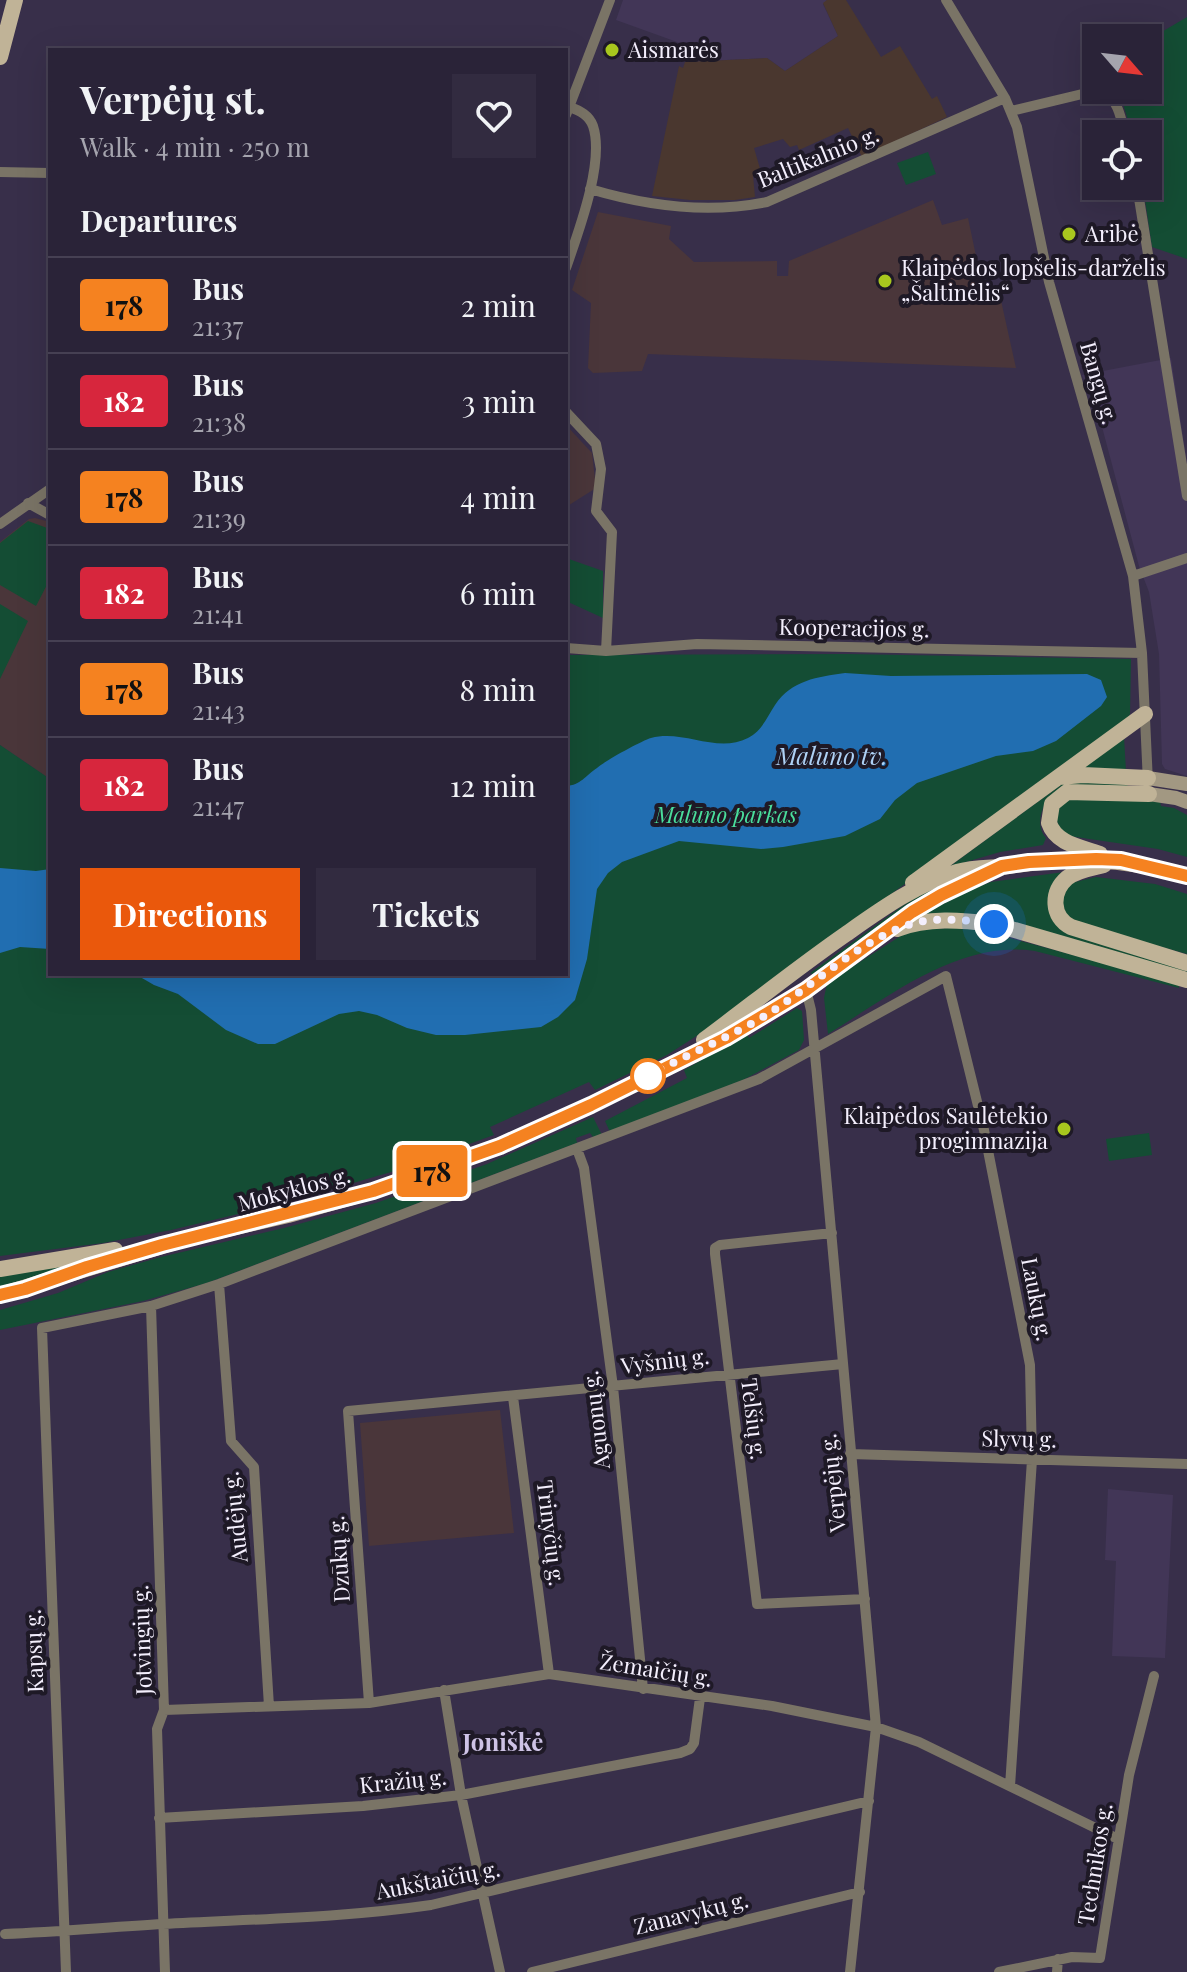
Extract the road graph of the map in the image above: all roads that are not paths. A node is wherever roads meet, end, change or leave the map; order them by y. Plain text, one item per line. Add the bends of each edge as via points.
1 (15, 0) edge
2 (610, 0) edge
3 (946, 0) edge
4 (0, 57) edge
5 (1082, 95) edge
6 (1005, 98) junction
7 (568, 111) edge
8 (1011, 111) junction
9 (0, 172) edge
10 (48, 173) edge
11 (590, 189) junction
12 (1139, 200) edge
13 (568, 261) edge
14 (568, 414) edge
15 (48, 490) edge
16 (1187, 496) edge
17 (28, 503) junction
18 (48, 514) edge
19 (0, 524) edge
20 (1187, 558) edge
21 (1133, 576) junction
22 (568, 648) edge
23 (606, 651) junction
24 (1142, 653) junction
25 (1145, 714) junction
26 (1059, 777) junction
27 (1187, 784) edge
28 (1148, 786) junction
29 (1187, 802) edge
30 (1121, 860) junction
31 (1002, 866) junction
32 (1187, 876) edge
33 (886, 906) junction
34 (881, 935) junction
35 (1187, 963) edge
36 (792, 972) junction
37 (1187, 980) edge
38 (806, 990) junction
39 (814, 1049) junction
40 (673, 1063) junction
41 (577, 1149) junction
42 (832, 1233) junction
43 (188, 1238) junction
44 (0, 1269) edge
45 (219, 1284) junction
46 (0, 1295) edge
47 (151, 1306) junction
48 (843, 1364) junction
49 (729, 1374) junction
50 (613, 1387) junction
51 (513, 1397) junction
52 (348, 1411) joint
53 (850, 1454) junction
54 (1032, 1460) junction
55 (1187, 1464) edge
56 (865, 1599) junction
57 (549, 1674) junction
58 (1154, 1676) dead end
59 (643, 1689) junction
60 (444, 1690) junction
61 (700, 1698) junction
62 (369, 1703) junction
63 (269, 1706) junction
64 (164, 1710) junction
65 (876, 1727) junction
66 (1010, 1786) junction
67 (461, 1795) junction
68 (869, 1801) junction
69 (159, 1818) junction
70 (1118, 1839) junction
71 (860, 1892) junction
72 (484, 1893) junction
73 (162, 1924) junction
74 (64, 1932) junction
75 (5, 1934) dead end
76 (1058, 1959) junction
77 (66, 1972) edge
78 (165, 1972) edge
79 (500, 1972) edge
80 (532, 1972) edge
81 (850, 1972) edge
82 (999, 1972) edge
83 (1057, 1972) edge

1 - 4 main road
2 - 7 street
3 - 6 street, Bangų g.
5 - 8 street
6 - 8 street, Bangų g.
6 - 11 street, Baltikalnio g. via 767,202 679,207
7 - 11 street via 588,116 593,127
8 - 21 street, Bangų g. via 1049,282
9 - 10 street
11 - 13 street
12 - 16 street
14 - 23 street via 596,444 601,469 596,511 612,532
15 - 17 street
17 - 18 street
17 - 19 street
20 - 21 street
21 - 24 street, Bangų g.
22 - 23 street, Kooperacijos g.
23 - 24 street, Kooperacijos g. via 697,644
24 - 25 street, Bangų g.
25 - 26 main road
25 - 28 street, Bangų g.
26 - 28 main road via 1083,775
26 - 33 main road
27 - 28 main road
28 - 29 main road
28 - 30 main road via 1067,792 1052,804 1049,823 1055,835
30 - 31 main road, Mokyklos g.
30 - 32 main road, Mokyklos g.
30 - 35 main road via 1065,880 1055,898 1061,919 1071,927
31 - 33 main road, Mokyklos g. via 959,871
31 - 34 main road, Mokyklos g. via 941,895
33 - 36 main road, Mokyklos g.
34 - 37 main road via 928,921 994,924
34 - 38 main road, Mokyklos g.
36 - 38 main road
36 - 40 main road, Mokyklos g.
38 - 39 street, Verpėjų g.
38 - 40 main road, Mokyklos g.
39 - 41 street via 759,1079
39 - 42 street, Verpėjų g.
39 - 54 street, Laukų g. via 946,976 984,1130 1030,1365
40 - 43 main road, Mokyklos g. via 457,1163 346,1199
41 - 45 street
41 - 50 street, Aguonų g.
42 - 48 street, Verpėjų g.
42 - 49 street, Telšių g. via 715,1248
43 - 44 main road, Mokyklos g.
43 - 46 main road, Mokyklos g.
45 - 47 street
45 - 63 street, Audėjų g. via 231,1441 254,1467
47 - 64 street, Jotvingių g.
47 - 74 street, Kapsų g. via 42,1328
48 - 49 street, Vyšnių g.
48 - 53 street, Verpėjų g.
49 - 50 street, Vyšnių g.
49 - 56 street, Telšių g. via 757,1604
50 - 51 street, Vyšnių g.
50 - 59 street, Aguonų g.
51 - 52 street, Vyšnių g.
51 - 57 street, Trinyčių g.
52 - 62 street, Dzūkų g.
53 - 54 street, Slyvų g.
53 - 56 street, Verpėjų g.
54 - 55 street, Slyvų g.
54 - 66 street, Laukų g.
56 - 65 street, Verpėjų g.
57 - 59 street, Žemaičių g.
57 - 60 street, Žemaičių g.
58 - 70 street, Technikos g.
59 - 61 street, Žemaičių g.
60 - 62 street, Žemaičių g.
60 - 67 street
61 - 65 street, Žemaičių g.
61 - 67 street, Kražių g. via 690,1749
62 - 63 street, Žemaičių g.
63 - 64 street, Žemaičių g.
64 - 69 street, Jotvingių g. via 157,1729
65 - 66 street, Žemaičių g.
65 - 68 street, Verpėjų g.
66 - 70 street, Žemaičių g.
67 - 69 street, Kražių g.
67 - 72 street
68 - 71 street, Verpėjų g.
68 - 72 street, Aukštaičių g.
69 - 73 street, Jotvingių g.
70 - 76 street, Technikos g. via 1100,1958
71 - 80 street, Zanavykų g.
71 - 81 street, Verpėjų g.
72 - 73 street, Aukštaičių g. via 374,1913
72 - 79 street
73 - 74 street, Aukštaičių g.
73 - 78 street, Jotvingių g.
74 - 75 street, Aukštaičių g.
74 - 77 street, Kapsų g.
76 - 82 street, Technikos g.
76 - 83 street

